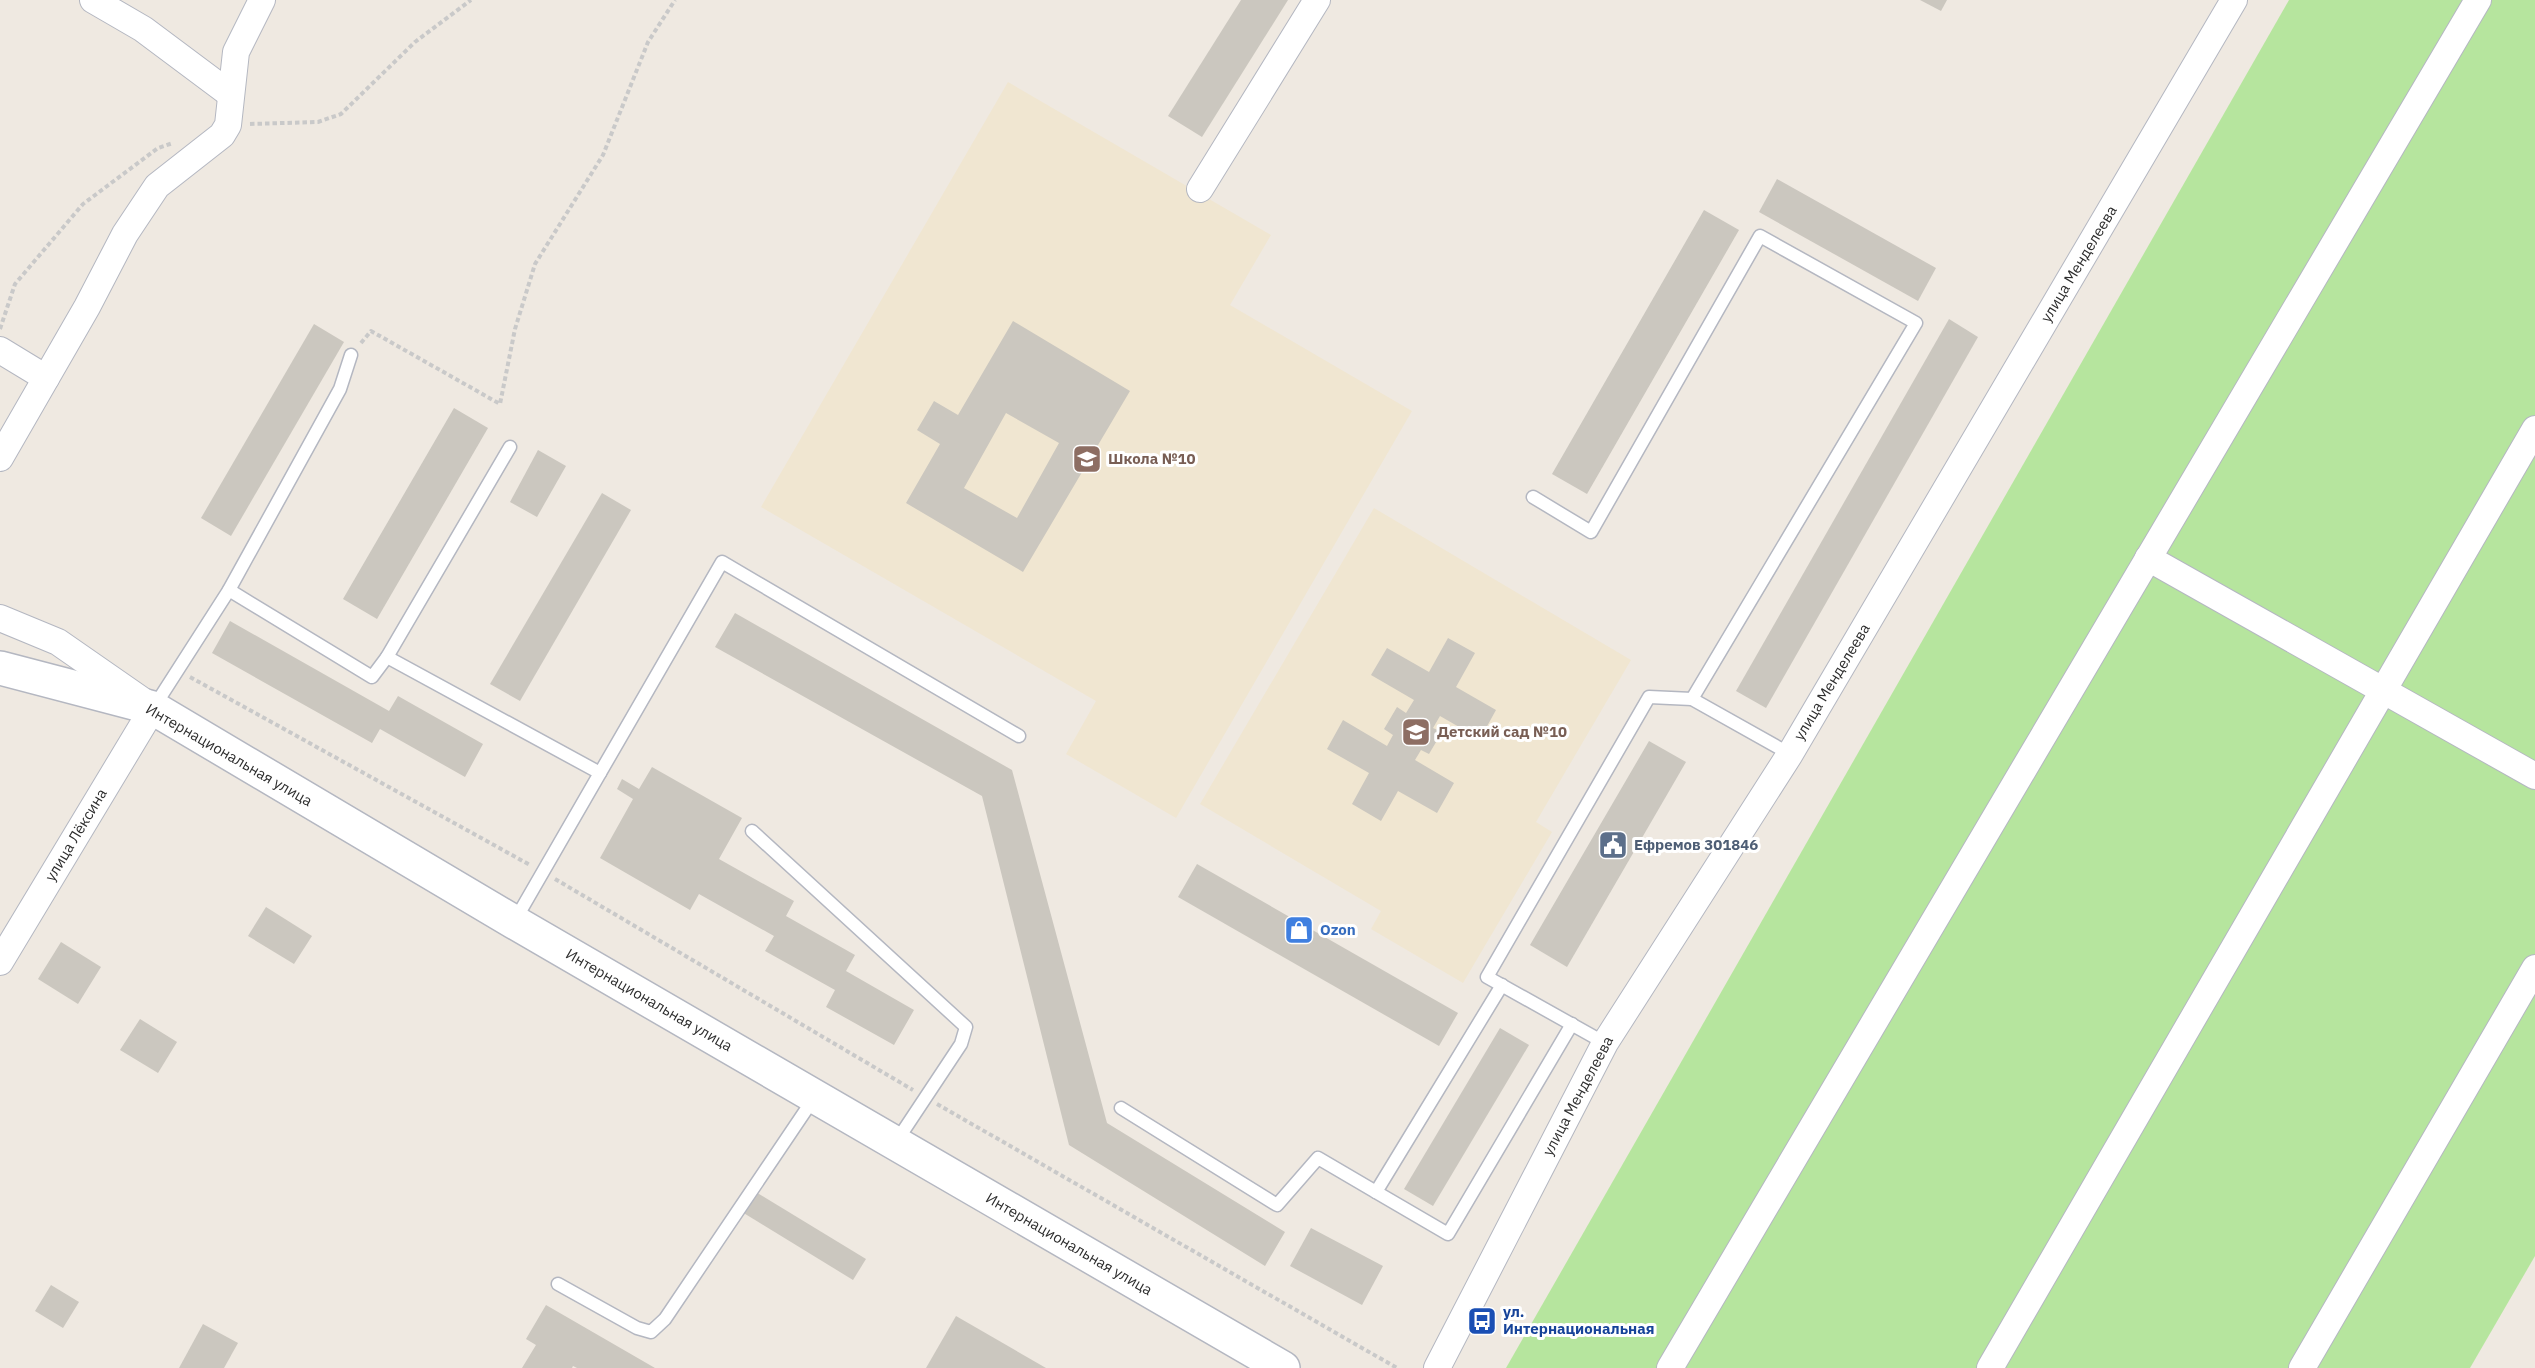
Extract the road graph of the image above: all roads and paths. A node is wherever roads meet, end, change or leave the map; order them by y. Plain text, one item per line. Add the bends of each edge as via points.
1 (93, 0) edge
2 (262, 0) edge
3 (675, 0) edge
4 (1317, 0) edge
5 (2234, 0) edge
6 (2478, 0) edge
7 (230, 94) junction
8 (1200, 189) dead end
9 (0, 350) edge
10 (351, 355) joint
11 (46, 378) junction
12 (2535, 429) edge
13 (510, 447) dead end
14 (0, 458) edge
15 (1533, 497) dead end
16 (2148, 558) junction
17 (229, 590) junction
18 (0, 618) edge
19 (387, 657) junction
20 (0, 668) edge
21 (178, 671) junction
22 (2384, 689) junction
23 (1692, 699) junction
24 (153, 708) junction
25 (1019, 736) dead end
26 (1790, 754) junction
27 (600, 773) junction
28 (2535, 776) edge
29 (752, 831) dead end
30 (543, 872) junction
31 (514, 922) junction
32 (0, 962) edge
33 (2535, 968) edge
34 (1502, 985) junction
35 (1572, 1024) junction
36 (1605, 1043) junction
37 (814, 1097) junction
38 (925, 1098) junction
39 (1121, 1108) dead end
40 (895, 1144) junction
41 (1376, 1192) junction
42 (558, 1284) dead end
43 (1283, 1368) edge
44 (1397, 1368) edge
45 (1437, 1368) edge
46 (1670, 1368) edge
47 (1990, 1368) edge
48 (2302, 1368) edge

1 - 7 street via 143,28
2 - 7 street via 236,52
3 - 10 path via 648,42 603,155 535,264 515,329 500,404 370,331
4 - 8 street
5 - 26 street, улица Менделеева
6 - 16 street
7 - 11 street via 228,125 222,135 157,186 125,234
9 - 11 street
10 - 17 lane via 340,389
11 - 14 street
12 - 22 street
13 - 19 lane
15 - 23 lane via 1591,532 1760,236 1916,323
16 - 22 street
16 - 46 street
17 - 19 lane via 372,677
17 - 21 lane
18 - 24 street via 58,642
19 - 27 lane
20 - 24 street, Интернациональная улица
21 - 24 lane
21 - 30 path
22 - 28 street
22 - 47 street
23 - 26 lane
23 - 34 lane via 1649,698 1486,976
24 - 31 street, Интернациональная улица
24 - 32 street, улица Лёксина
25 - 27 lane via 722,562
26 - 36 street, улица Менделеева
27 - 30 lane
29 - 38 lane via 966,1027 961,1044
30 - 31 lane
30 - 38 path
31 - 37 street, Интернациональная улица
33 - 48 street
34 - 35 lane
34 - 41 lane
35 - 36 lane
35 - 41 lane via 1448,1234
36 - 45 street, улица Менделеева
37 - 40 street, Интернациональная улица
37 - 42 lane via 665,1319 651,1332
38 - 40 lane
38 - 44 path
39 - 41 lane via 1277,1205 1318,1158
40 - 43 street, Интернациональная улица

